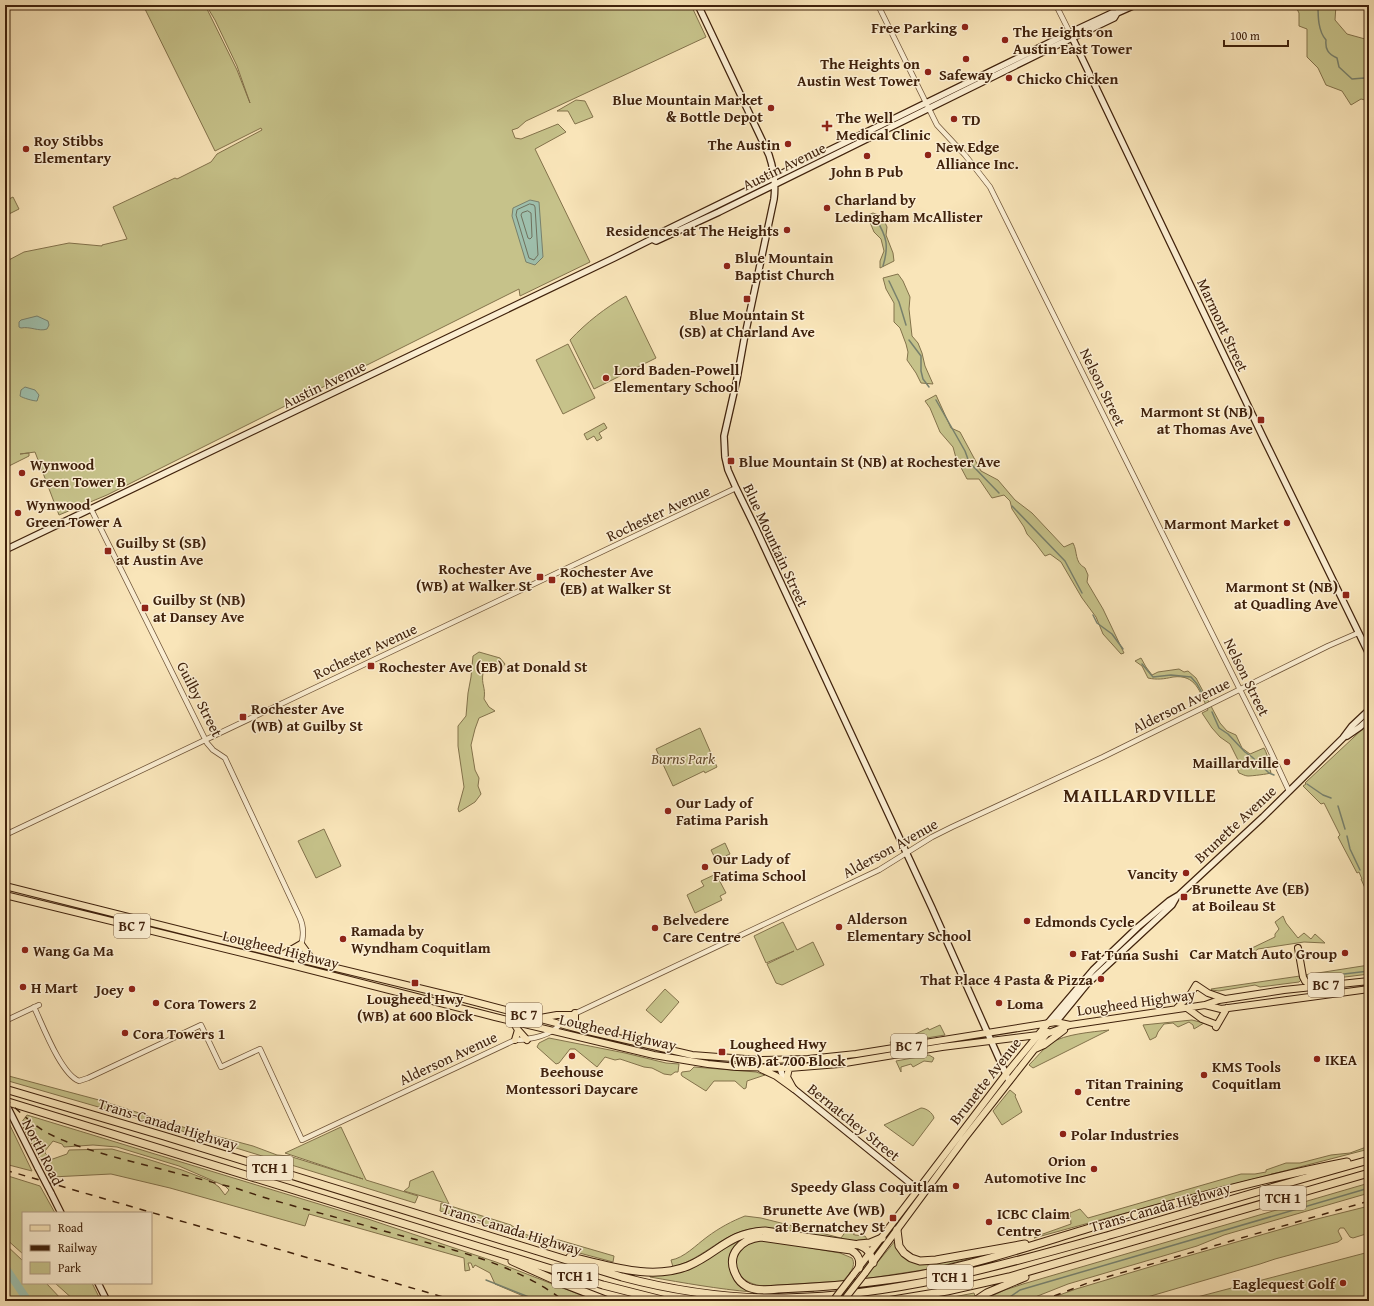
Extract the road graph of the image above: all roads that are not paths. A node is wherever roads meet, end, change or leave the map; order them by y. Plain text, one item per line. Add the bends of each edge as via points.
1 (698, 5) edge
2 (878, 5) edge
3 (1056, 5) edge
4 (1136, 5) edge
5 (1071, 35) junction
6 (928, 106) junction
7 (843, 143) junction
8 (842, 150) junction
9 (775, 177) junction
10 (775, 184) junction
11 (652, 239) junction
12 (736, 488) junction
13 (91, 509) junction
14 (5, 550) edge
15 (1358, 633) junction
16 (1369, 654) edge
17 (1240, 690) junction
18 (1369, 710) edge
19 (1369, 718) edge
20 (1343, 738) junction
21 (206, 740) junction
22 (1289, 791) junction
23 (5, 825) edge
24 (7, 834) edge
25 (907, 854) junction
26 (5, 886) edge
27 (5, 895) edge
28 (1179, 895) junction
29 (301, 944) junction
30 (1298, 948) dead end
31 (282, 955) junction
32 (298, 958) junction
33 (314, 962) junction
34 (296, 966) junction
35 (1369, 981) edge
36 (1313, 987) junction
37 (1369, 989) edge
38 (1226, 999) junction
39 (39, 1005) dead end
40 (1205, 1005) junction
41 (34, 1007) junction
42 (1187, 1008) junction
43 (1227, 1008) junction
44 (1176, 1009) junction
45 (573, 1014) junction
46 (537, 1018) junction
47 (5, 1021) edge
48 (514, 1022) junction
49 (1056, 1022) junction
50 (1048, 1023) junction
51 (560, 1024) junction
52 (1070, 1025) junction
53 (579, 1029) junction
54 (518, 1030) junction
55 (553, 1030) junction
56 (989, 1033) junction
57 (1046, 1034) junction
58 (1038, 1035) junction
59 (515, 1040) junction
60 (527, 1040) junction
61 (992, 1040) junction
62 (1033, 1050) junction
63 (772, 1060) junction
64 (758, 1068) junction
65 (780, 1068) junction
66 (789, 1068) junction
67 (1006, 1074) junction
68 (1009, 1081) junction
69 (5, 1089) edge
70 (794, 1089) junction
71 (5, 1102) edge
72 (1369, 1159) edge
73 (1369, 1173) edge
74 (921, 1191) junction
75 (60, 1212) edge
76 (897, 1230) junction
77 (1062, 1236) junction
78 (882, 1238) junction
79 (854, 1244) junction
80 (523, 1246) junction
81 (485, 1248) junction
82 (870, 1253) junction
83 (873, 1263) junction
84 (1059, 1263) junction
85 (859, 1268) junction
86 (98, 1284) edge
87 (107, 1301) edge
88 (608, 1301) edge
89 (666, 1301) edge
90 (833, 1301) edge
91 (844, 1301) edge
92 (887, 1301) edge
93 (975, 1301) edge

1 - 9 main road, Blue Mountain Street via 769,155
2 - 6 street, Nelson Street
3 - 5 street, Marmont Street
4 - 5 main road, Austin Avenue via 1112,13
5 - 6 main road, Austin Avenue
5 - 15 main road, Marmont Street
6 - 7 main road, Austin Avenue
6 - 8 main road, Austin Avenue
6 - 17 street, Nelson Street via 937,125 990,187
7 - 8 main road
7 - 9 main road, Austin Avenue
8 - 10 main road, Austin Avenue
9 - 10 main road, Blue Mountain Street
9 - 11 main road, Austin Avenue
10 - 11 main road, Austin Avenue via 656,241
10 - 12 main road, Blue Mountain Street via 737,379 724,432 726,464
11 - 13 main road, Austin Avenue
12 - 21 street, Rochester Avenue
12 - 25 main road, Blue Mountain Street
13 - 14 main road, Austin Avenue
13 - 21 street, Guilby Street
15 - 16 main road, Marmont Street
15 - 17 street, Alderson Avenue
17 - 22 street, Nelson Street
17 - 25 street, Alderson Avenue via 952,827
18 - 20 main road, Brunette Avenue
19 - 20 main road, Brunette Avenue
20 - 22 main road, Brunette Avenue
21 - 24 street, Rochester Avenue
21 - 29 street, Guilby Street via 213,750 225,758 300,918 303,929
22 - 28 main road, Brunette Avenue
23 - 24 street
25 - 45 street, Alderson Avenue via 879,870
25 - 56 main road, Blue Mountain Street
26 - 31 main road, Lougheed Highway / BC 7
27 - 34 main road, Lougheed Highway / BC 7
28 - 49 main road, Brunette Avenue via 1172,905 1087,984
28 - 50 main road, Brunette Avenue via 1092,970
29 - 31 main road
29 - 32 street, Guilby Street
29 - 33 main road
30 - 36 main road via 1303,977
31 - 32 main road, Lougheed Highway / BC 7
32 - 33 main road, Lougheed Highway / BC 7
32 - 34 street, Guilby Street
33 - 46 main road, Lougheed Highway / BC 7
34 - 48 main road, Lougheed Highway / BC 7
35 - 36 main road, Lougheed Highway / BC 7
36 - 38 main road, Lougheed Highway / BC 7
37 - 43 main road, Lougheed Highway / BC 7
38 - 40 main road, Lougheed Highway / BC 7
38 - 44 main road via 1208,993 1196,985
39 - 41 street
40 - 42 main road, Lougheed Highway / BC 7
40 - 43 main road, Lougheed Highway / BC 7
41 - 47 street
41 - 59 street, Alderson Avenue via 60,1061 76,1080 82,1081 201,1025 221,1067 260,1049 302,1140
42 - 43 main road via 1215,1026
42 - 44 main road, Lougheed Highway / BC 7
44 - 52 main road, Lougheed Highway / BC 7
45 - 46 main road
45 - 51 street, Alderson Avenue
45 - 53 main road
46 - 51 main road, Lougheed Highway / BC 7
48 - 54 main road
48 - 55 main road, Lougheed Highway / BC 7
49 - 50 main road, Lougheed Highway / BC 7
49 - 52 main road, Lougheed Highway / BC 7
49 - 57 main road, Brunette Avenue
50 - 56 main road, Lougheed Highway / BC 7
50 - 58 main road, Brunette Avenue
51 - 53 main road, Lougheed Highway / BC 7
51 - 55 street, Alderson Avenue
52 - 57 main road, Lougheed Highway / BC 7
52 - 62 main road via 1044,1045
53 - 63 main road, Lougheed Highway / BC 7 via 692,1055
54 - 59 main road
54 - 60 main road
55 - 60 street, Alderson Avenue
55 - 64 main road, Lougheed Highway / BC 7 via 654,1055 708,1064
56 - 61 main road, Blue Mountain Street
56 - 63 main road, Lougheed Highway / BC 7 via 838,1056
57 - 58 main road, Lougheed Highway / BC 7
57 - 62 main road, Brunette Avenue
58 - 61 main road, Lougheed Highway / BC 7
58 - 67 main road, Brunette Avenue
59 - 60 street, Alderson Avenue
61 - 66 main road, Lougheed Highway / BC 7 via 839,1064
61 - 67 main road, Blue Mountain Street
62 - 68 main road, Brunette Avenue
63 - 65 main road
64 - 65 main road, Lougheed Highway / BC 7
64 - 70 main road via 774,1075
65 - 66 main road, Lougheed Highway / BC 7
65 - 70 main road, Bernatchey Street via 783,1077
66 - 70 main road via 787,1077
67 - 68 main road, Blue Mountain Street
67 - 74 main road, Brunette Avenue
68 - 74 main road, Brunette Avenue
69 - 80 highway, Trans-Canada Highway / TCH 1
70 - 74 main road, Bernatchey Street
71 - 75 main road, North Road, bridge
71 - 81 highway, Trans-Canada Highway / TCH 1
72 - 77 highway via 1311,1169
72 - 80 highway, Trans-Canada Highway / TCH 1 via 1021,1260 936,1280 860,1292 766,1298 686,1291 622,1277
73 - 84 highway, Trans-Canada Highway / TCH 1
74 - 76 main road, Brunette Avenue
74 - 78 main road, Brunette Avenue
76 - 77 highway via 899,1246 904,1254 920,1261 943,1259
76 - 83 main road, Brunette Avenue
77 - 85 highway via 1029,1248 920,1274 818,1288 754,1289 740,1281 733,1263 735,1253 741,1244 761,1237 851,1250 858,1255
78 - 79 highway
78 - 82 main road, Brunette Avenue
79 - 80 highway via 772,1232 751,1232 728,1240 688,1266 657,1272 636,1271
79 - 82 highway via 867,1248
81 - 88 highway via 558,1282
81 - 89 highway, Trans-Canada Highway / TCH 1 via 603,1285
82 - 83 highway
82 - 85 main road, Brunette Avenue
83 - 91 main road, Brunette Avenue, bridge
84 - 92 highway, Trans-Canada Highway / TCH 1 via 970,1286
84 - 93 highway via 992,1290
85 - 90 main road, Brunette Avenue, bridge
86 - 87 main road

